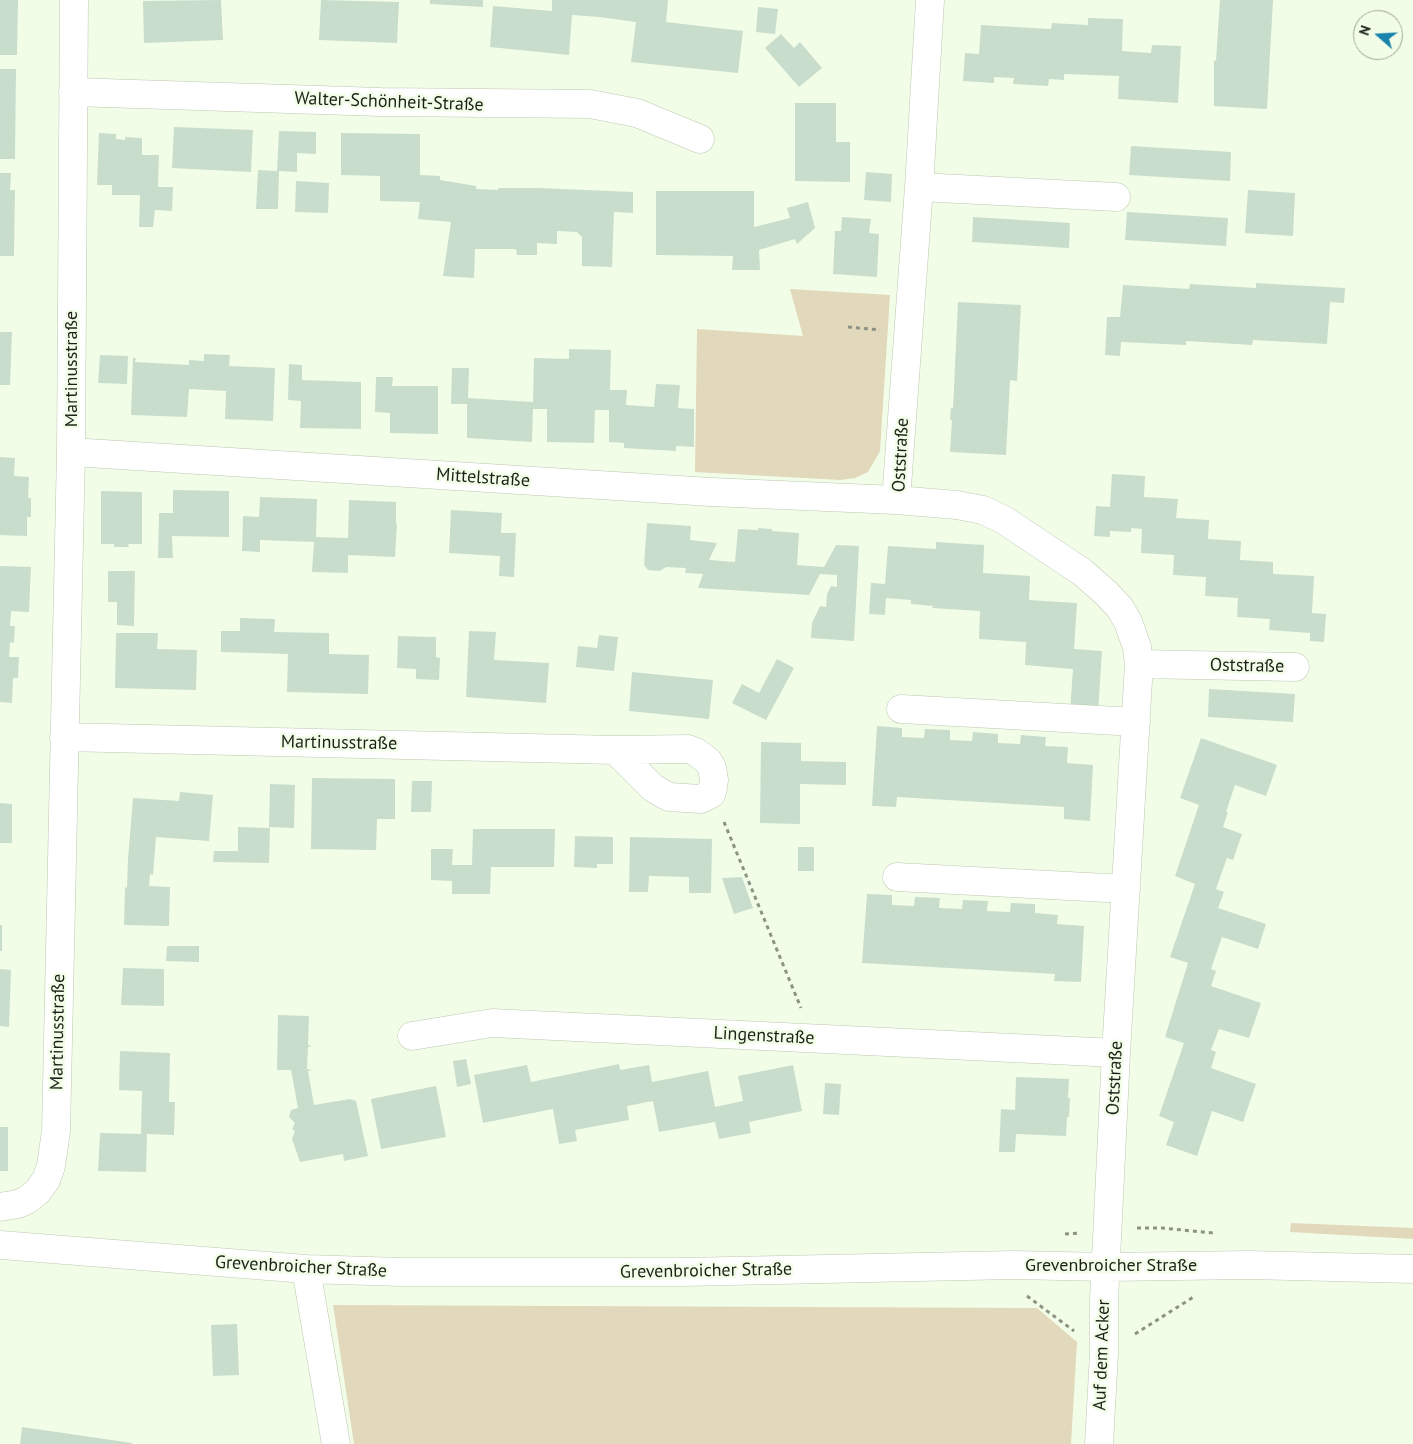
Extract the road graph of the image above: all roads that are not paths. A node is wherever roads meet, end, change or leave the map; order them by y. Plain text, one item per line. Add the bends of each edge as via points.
1 (74, 0) edge
2 (930, 0) edge
3 (73, 92) junction
4 (700, 139) dead end
5 (919, 187) junction
6 (1116, 197) dead end
7 (71, 452) junction
8 (896, 500) junction
9 (1139, 664) junction
10 (1295, 668) dead end
11 (901, 709) dead end
12 (1136, 722) junction
13 (64, 737) junction
14 (615, 750) junction
15 (896, 877) dead end
16 (1126, 889) junction
17 (412, 1036) dead end
18 (1116, 1053) junction
19 (0, 1207) edge
20 (0, 1245) edge
21 (1106, 1267) junction
22 (306, 1269) junction
23 (1413, 1269) edge
24 (336, 1444) edge
25 (1099, 1444) edge

1 - 3 street, Martinusstraße
2 - 5 street, Oststraße
3 - 4 street, Walter-Schönheit-Straße via 381,102 590,104 637,113
3 - 7 street, Martinusstraße
5 - 6 street
5 - 8 street, Oststraße
7 - 8 street, Mittelstraße via 712,492
7 - 13 street, Martinusstraße
8 - 9 street, Oststraße via 974,508 1020,529 1082,572 1110,596 1128,622
9 - 10 street, Oststraße
9 - 12 street, Oststraße
11 - 12 street
12 - 16 street, Oststraße
13 - 14 street, Martinusstraße
13 - 19 street, Martinusstraße via 54,1151 46,1180 37,1192 18,1204
14 - 14 street, Martinusstraße via 648,784 664,795 706,798 713,788 714,774 708,761 696,752
15 - 16 street
16 - 18 street, Oststraße
17 - 18 street, Lingenstraße via 492,1023
18 - 21 street, Oststraße
20 - 22 street, Grevenbroicher Straße
21 - 22 street, Grevenbroicher Straße via 1014,1265 586,1273
21 - 23 street, Grevenbroicher Straße via 1249,1265
21 - 25 street, Auf dem Acker
22 - 24 street

